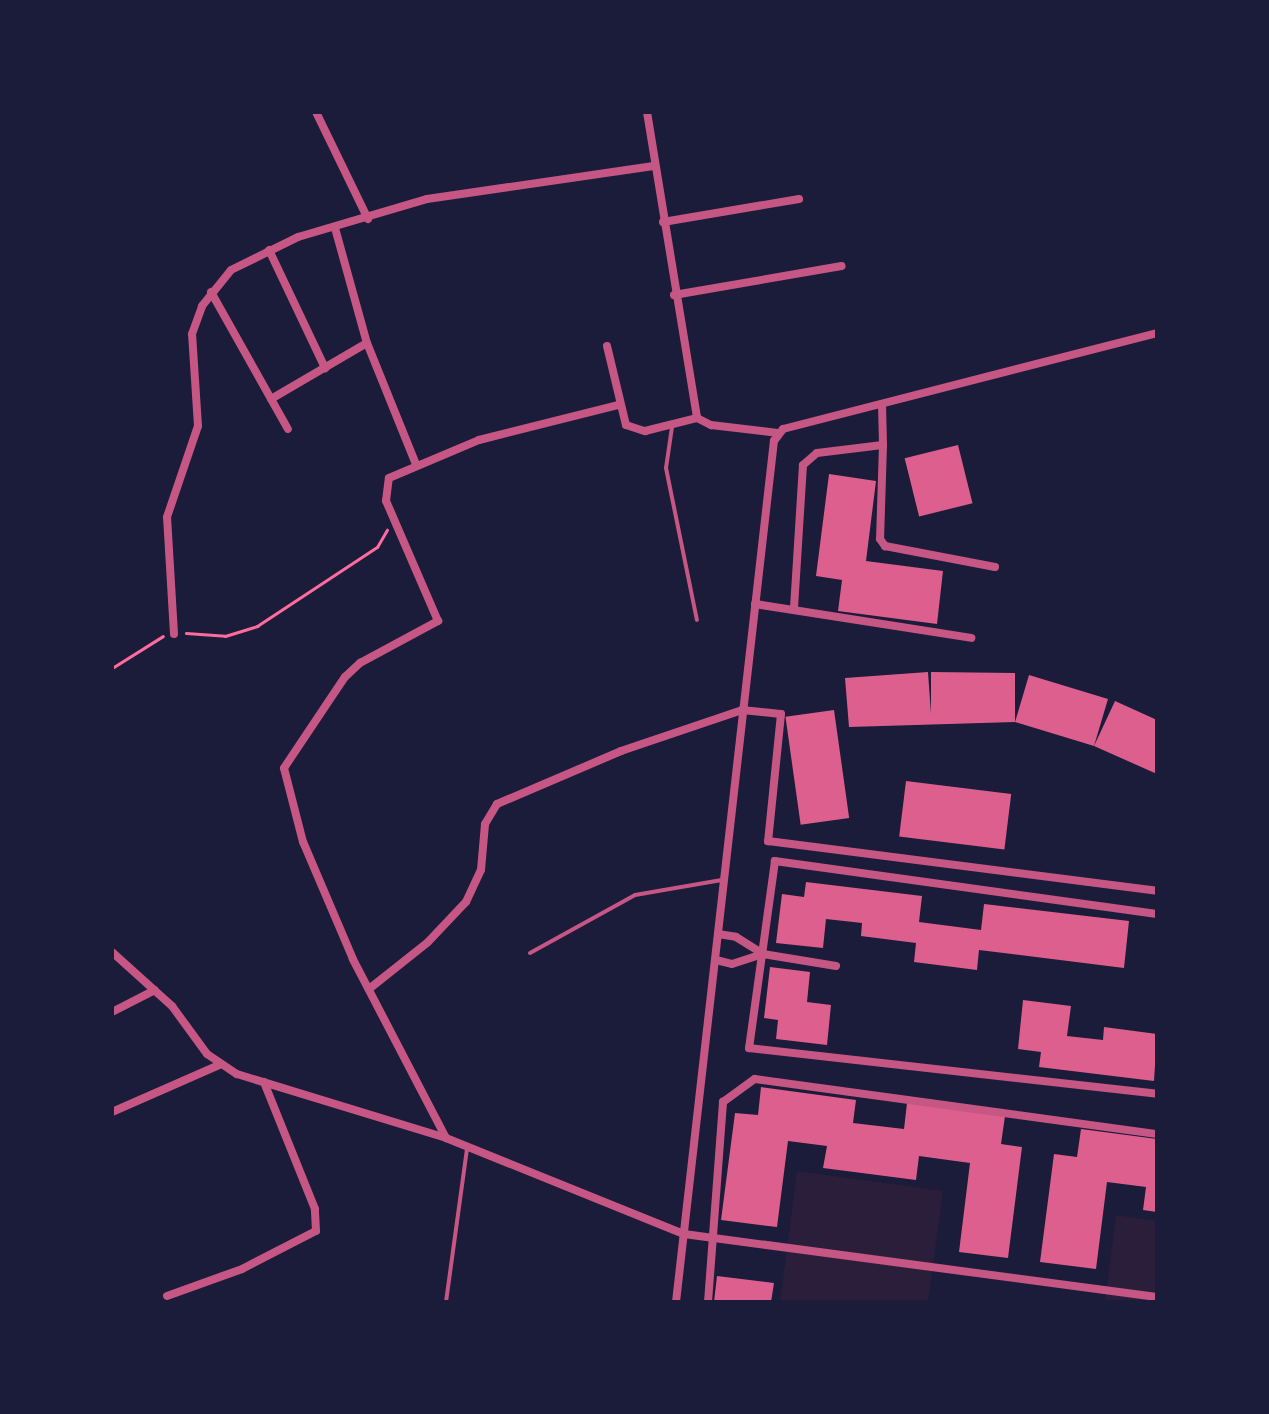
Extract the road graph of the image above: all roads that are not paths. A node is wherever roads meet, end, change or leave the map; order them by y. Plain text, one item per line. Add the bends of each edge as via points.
1 (316, 112) edge
2 (647, 112) edge
3 (654, 166) junction
4 (799, 199) dead end
5 (368, 219) junction
6 (663, 222) junction
7 (335, 228) junction
8 (269, 250) junction
9 (842, 266) dead end
10 (211, 292) junction
11 (674, 295) junction
12 (1157, 333) edge
13 (367, 343) junction
14 (607, 346) dead end
15 (325, 368) junction
16 (271, 399) junction
17 (882, 404) junction
18 (618, 405) junction
19 (697, 418) junction
20 (672, 424) junction
21 (288, 429) dead end
22 (778, 433) junction
23 (883, 445) junction
24 (416, 464) junction
25 (995, 567) dead end
26 (755, 604) junction
27 (794, 608) junction
28 (697, 620) dead end
29 (174, 634) road end
30 (971, 638) dead end
31 (742, 710) junction
32 (724, 880) junction
33 (1157, 891) edge
34 (1157, 914) edge
35 (718, 934) junction
36 (112, 952) edge
37 (530, 953) dead end
38 (763, 954) junction
39 (716, 960) junction
40 (836, 966) dead end
41 (369, 989) junction
42 (155, 990) junction
43 (112, 1012) edge
44 (219, 1065) junction
45 (264, 1082) junction
46 (1157, 1094) edge
47 (112, 1112) edge
48 (1157, 1134) edge
49 (446, 1138) junction
50 (467, 1146) junction
51 (684, 1234) junction
52 (716, 1239) junction
53 (167, 1296) dead end
54 (1157, 1297) edge
55 (446, 1302) edge
56 (676, 1302) edge
57 (708, 1302) edge

1 - 5 street
2 - 3 street
3 - 5 street via 427,199
3 - 6 street
4 - 6 street
5 - 7 street
6 - 11 street
7 - 8 street
7 - 13 street
8 - 10 street via 231,270
8 - 15 street
9 - 11 street
10 - 16 street
10 - 29 street via 192,334 198,426 167,517
11 - 19 street
12 - 17 street
13 - 15 street
13 - 24 street
14 - 18 street
15 - 16 street
16 - 21 street
17 - 22 street
17 - 23 street
18 - 20 street via 626,425 635,431
18 - 24 street via 479,440
19 - 20 street
19 - 22 street via 711,425
20 - 28 lane via 666,468
22 - 26 street
23 - 25 street via 880,539 885,546
23 - 27 street via 817,453 803,465
24 - 41 street via 398,470 384,489 438,621 360,663 345,677 284,768 303,842
26 - 27 street
26 - 31 street
27 - 30 street
31 - 32 street
31 - 33 street via 781,714 768,841
31 - 41 street via 621,751 497,804 485,824 481,870 466,902 428,942
32 - 35 street
32 - 37 lane via 635,895
34 - 38 street via 775,861
35 - 38 street via 736,937
35 - 39 street
36 - 42 street
38 - 39 street via 732,964
38 - 40 street
38 - 46 street via 749,1048
39 - 51 street
41 - 49 street
42 - 43 street
42 - 44 street
44 - 45 street
44 - 47 street
45 - 49 street
45 - 53 street via 315,1209 316,1231 242,1269
48 - 52 street via 755,1079 723,1102
49 - 50 street
50 - 51 street
50 - 55 lane
51 - 52 street
51 - 56 street
52 - 54 street
52 - 57 street

